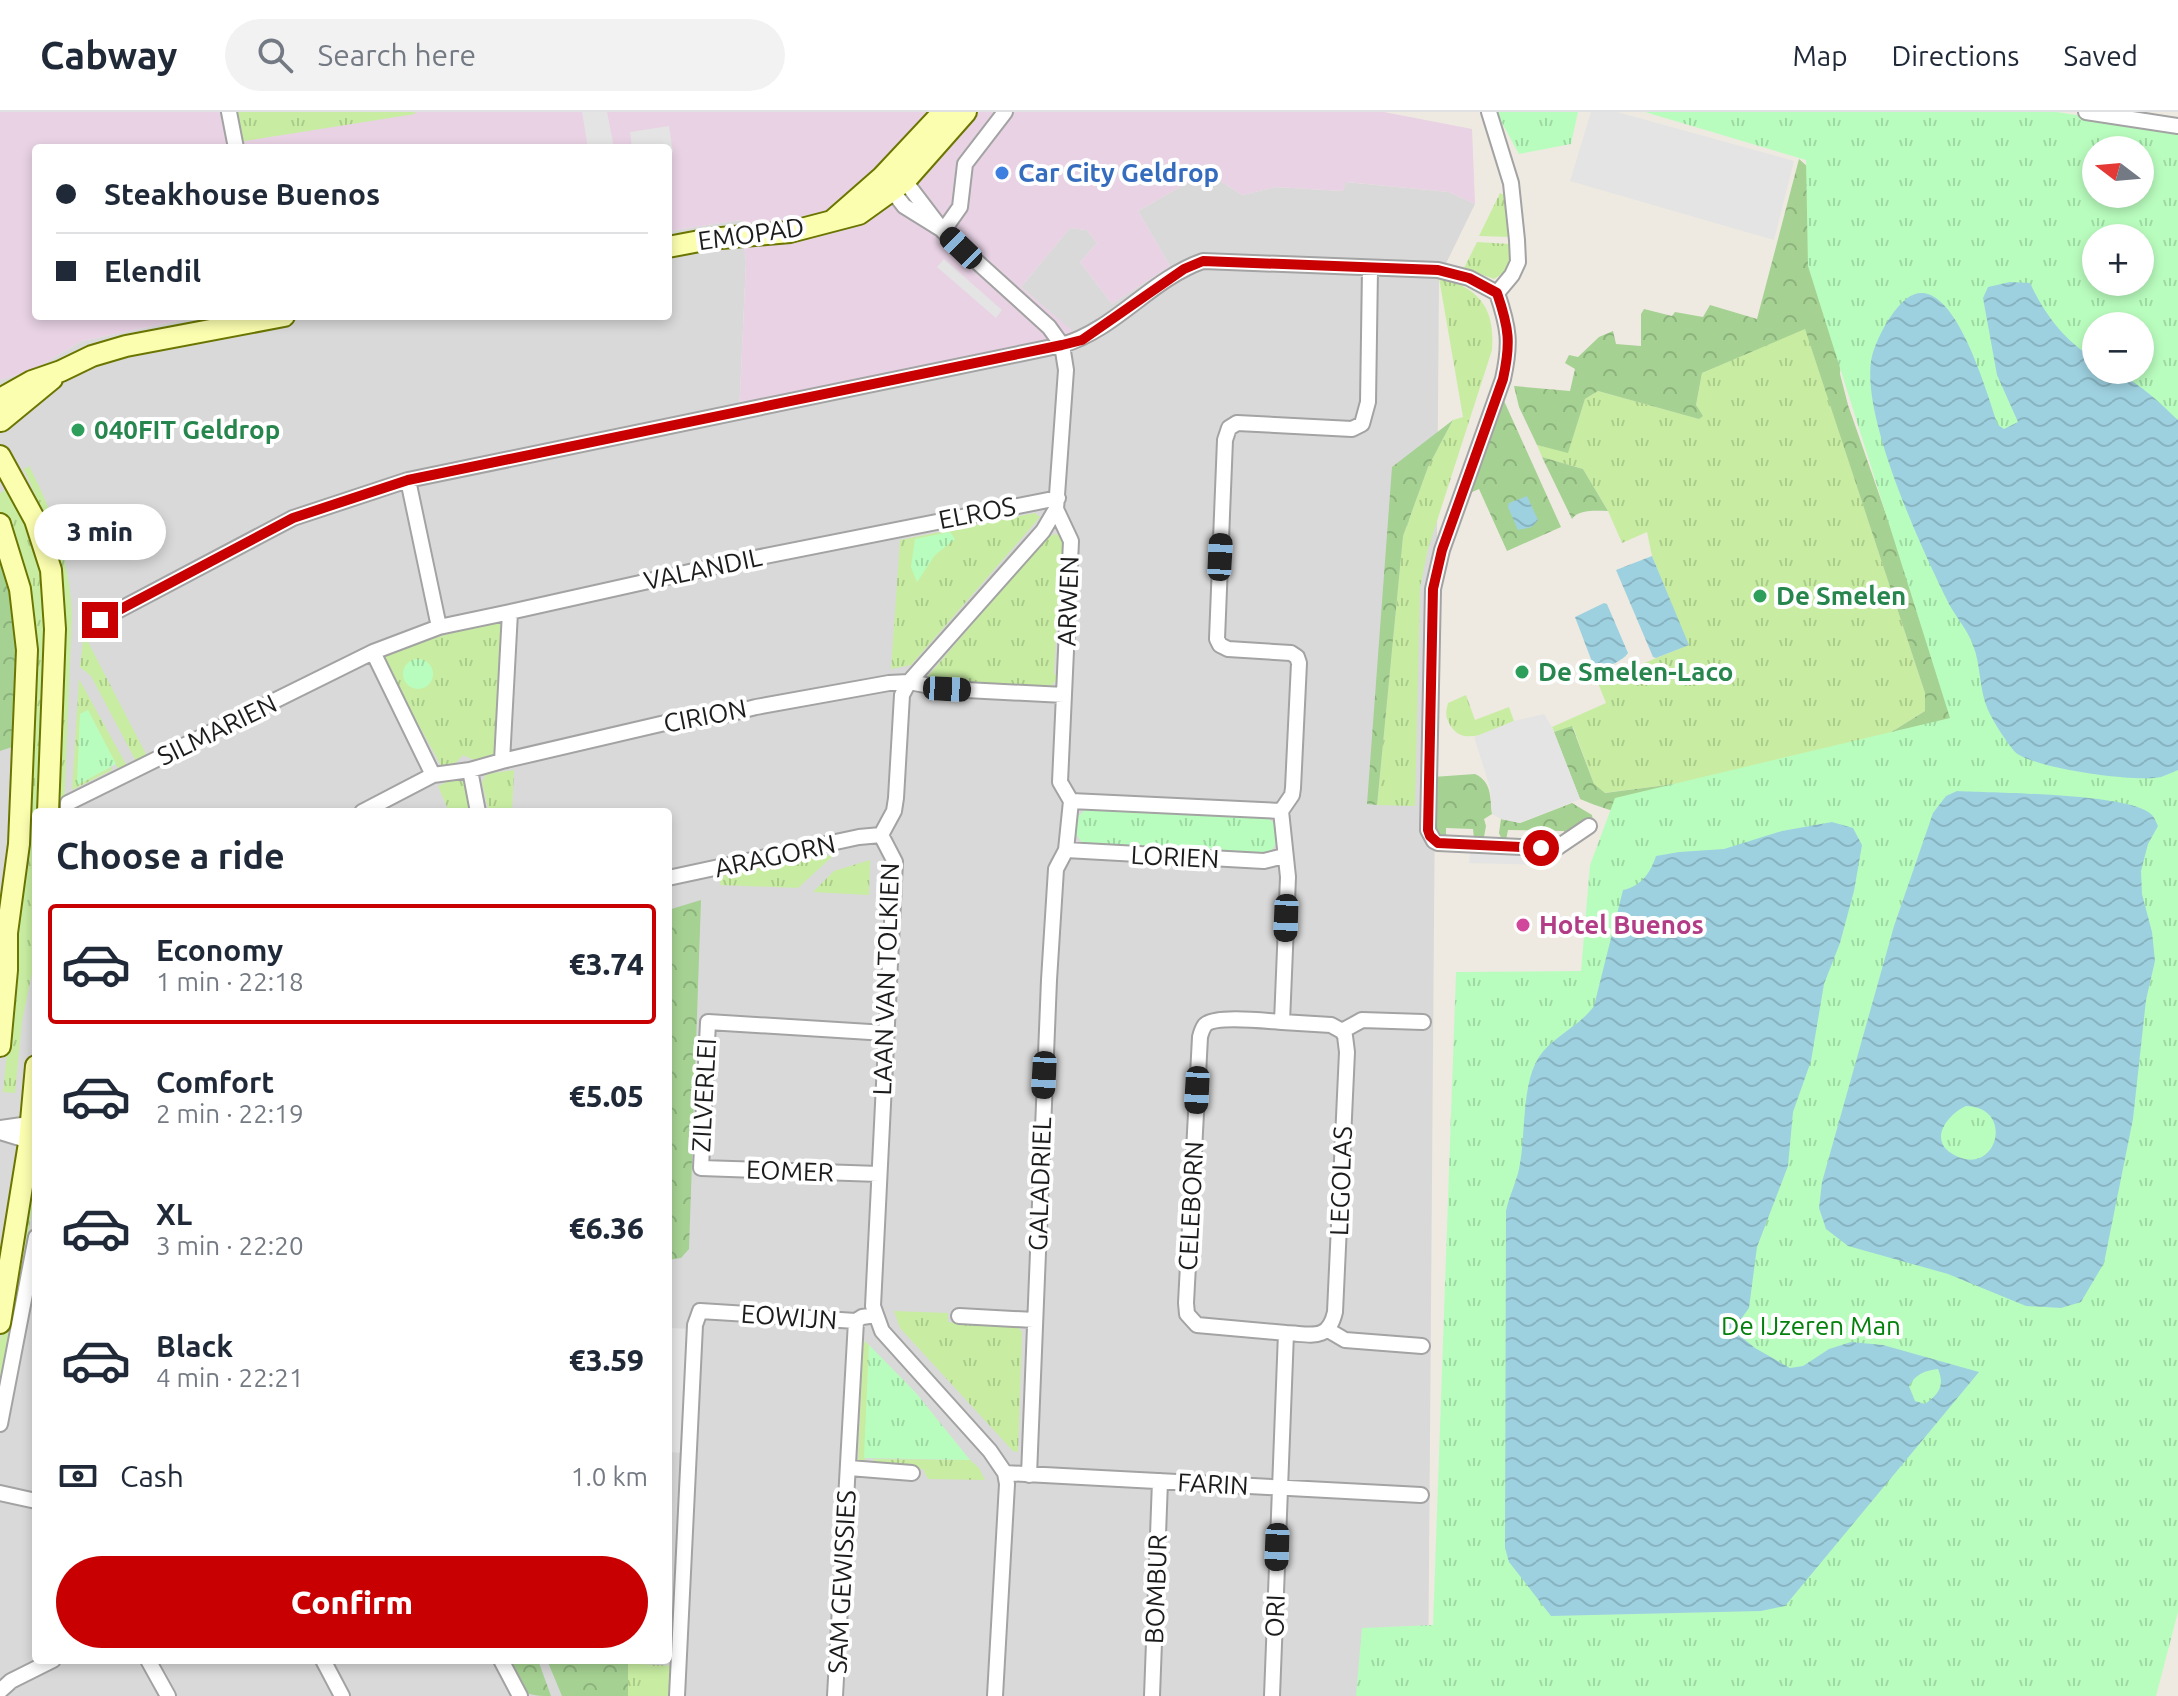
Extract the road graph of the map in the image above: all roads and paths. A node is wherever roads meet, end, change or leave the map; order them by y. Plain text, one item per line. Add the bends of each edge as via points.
1 (229, 112) edge
2 (943, 112) edge
3 (966, 112) edge
4 (1005, 112) edge
5 (1489, 112) edge
6 (2086, 112) edge
7 (2178, 126) edge
8 (235, 144) edge
9 (893, 183) junction
10 (943, 231) junction
11 (672, 246) edge
12 (1370, 269) junction
13 (1497, 293) junction
14 (258, 320) edge
15 (1062, 345) junction
16 (61, 371) junction
17 (0, 399) edge
18 (0, 421) edge
19 (0, 447) edge
20 (0, 456) edge
21 (408, 480) junction
22 (1057, 504) junction
23 (0, 524) edge
24 (897, 529) joint
25 (510, 612) junction
26 (100, 620) dead end
27 (439, 627) junction
28 (373, 652) junction
29 (909, 682) junction
30 (1064, 695) junction
31 (502, 761) junction
32 (470, 770) junction
33 (433, 775) junction
34 (1071, 801) junction
35 (48, 808) edge
36 (68, 808) edge
37 (370, 808) edge
38 (477, 808) edge
39 (1281, 811) junction
40 (1589, 826) dead end
41 (881, 835) junction
42 (1066, 850) junction
43 (1284, 856) junction
44 (672, 877) edge
45 (1282, 1022) junction
46 (1423, 1022) dead end
47 (1342, 1031) junction
48 (886, 1033) junction
49 (0, 1046) edge
50 (0, 1130) edge
51 (32, 1133) edge
52 (32, 1139) edge
53 (701, 1168) joint
54 (879, 1174) junction
55 (32, 1280) edge
56 (29, 1312) edge
57 (876, 1315) junction
58 (959, 1316) dead end
59 (1034, 1320) junction
60 (856, 1321) junction
61 (0, 1323) edge
62 (1328, 1330) junction
63 (1286, 1333) junction
64 (1422, 1346) dead end
65 (0, 1424) edge
66 (849, 1468) junction
67 (912, 1473) dead end
68 (1005, 1473) junction
69 (1029, 1475) junction
70 (1160, 1481) junction
71 (1279, 1487) junction
72 (0, 1493) edge
73 (1421, 1495) dead end
74 (32, 1500) edge
75 (45, 1664) edge
76 (150, 1664) edge
77 (325, 1664) edge
78 (503, 1664) edge
79 (0, 1691) edge
80 (168, 1696) edge
81 (342, 1696) edge
82 (520, 1696) edge
83 (677, 1696) edge
84 (835, 1696) edge
85 (995, 1696) edge
86 (1152, 1696) edge
87 (1272, 1696) edge

1 - 8 street
2 - 9 main road, EMOPAD
3 - 9 main road, EMOPAD
4 - 10 street via 965,164 960,207
5 - 13 street via 1511,183 1518,262
6 - 7 street
9 - 10 street via 914,214
9 - 11 main road, EMOPAD via 859,214 790,232
10 - 15 street via 1049,327
12 - 13 street via 1438,270
12 - 15 street via 1203,261 1082,340
12 - 39 street via 1368,402 1362,424 1352,429 1237,423 1225,440 1217,639 1228,649 1291,653 1299,663 1293,788
13 - 40 street via 1510,350 1433,589 1428,830 1438,843 1541,848 1558,847
14 - 16 main road via 126,346
15 - 21 street
15 - 22 street via 1066,370
16 - 17 main road
16 - 18 main road
18 - 19 main road
20 - 35 main road via 35,520 53,586
21 - 26 street via 293,518
21 - 27 street
22 - 24 street, ELROS
22 - 29 street, LAAN VAN TOLKIEN via 1043,531
22 - 30 street, ARWEN via 1071,541
23 - 49 main road via 20,589 27,650 19,844
24 - 25 street, VALANDIL
25 - 27 street, VALANDIL
25 - 31 street
27 - 28 street, VALANDIL
28 - 33 street
28 - 36 street, SILMARIEN via 68,803
29 - 30 street
29 - 31 street, CIRION via 716,717 695,716
29 - 41 street, LAAN VAN TOLKIEN via 902,695 894,811
30 - 34 street, ARWEN via 1060,782
31 - 32 street, CIRION
32 - 33 street, CIRION
32 - 38 street
33 - 37 street, CIRION
34 - 39 street, LORIEN
34 - 42 street, GALADRIEL
39 - 43 street
41 - 44 street, ARAGORN
41 - 48 street, LAAN VAN TOLKIEN via 895,862
42 - 43 street, LORIEN via 1264,861
42 - 59 street, GALADRIEL via 1056,869
43 - 45 street via 1288,877
45 - 47 street via 1331,1025
45 - 63 street, CELEBORN via 1213,1021 1201,1033 1186,1303 1191,1321 1206,1328
46 - 47 street via 1362,1020
47 - 62 street, LEGOLAS via 1347,1052 1337,1297
48 - 53 street, ZILVERLEI via 708,1022
48 - 54 street, LAAN VAN TOLKIEN
50 - 51 street
52 - 61 main road
53 - 54 street, EOMER
54 - 57 street, LAAN VAN TOLKIEN
55 - 56 street
56 - 65 street
57 - 60 street, EOWIJN
57 - 68 street via 882,1331
58 - 59 street
59 - 69 street, GALADRIEL
60 - 66 street, SAM GEWISSIES
60 - 83 street, EOWIJN via 700,1311 695,1325
62 - 63 street
62 - 64 street via 1345,1340
63 - 71 street
66 - 67 street, SAM GEWISSIES
66 - 84 street, SAM GEWISSIES
68 - 69 street, FARIN
68 - 85 street
69 - 70 street, FARIN
70 - 71 street, FARIN
70 - 86 street, BOMBUR
71 - 73 street, FARIN
71 - 87 street, ORI
72 - 74 street
75 - 79 street
76 - 80 street
77 - 81 street
78 - 82 street

